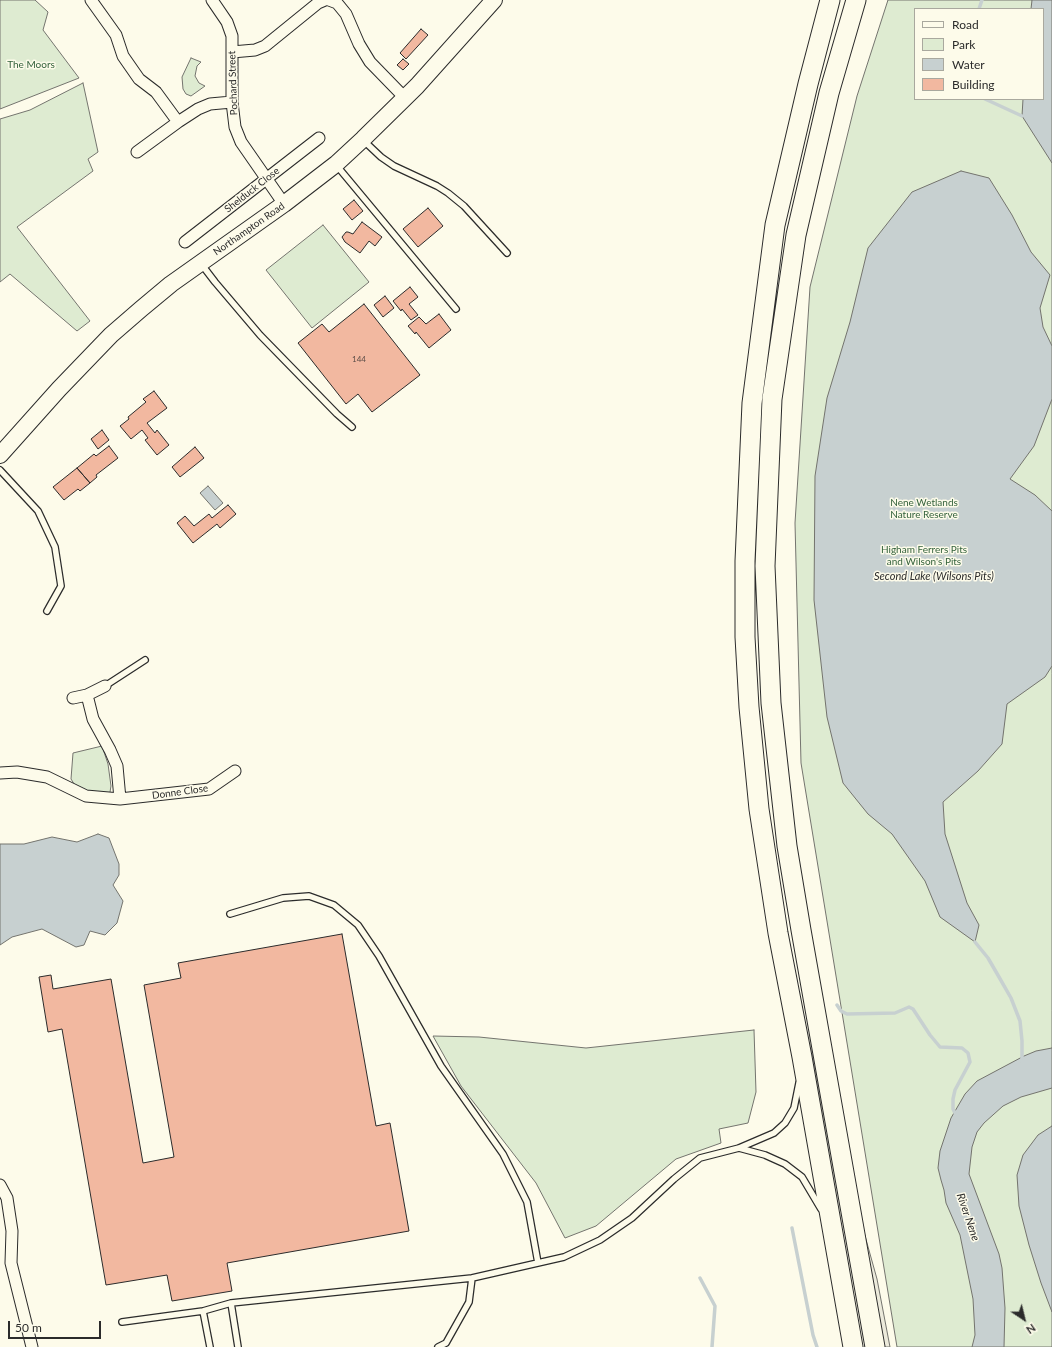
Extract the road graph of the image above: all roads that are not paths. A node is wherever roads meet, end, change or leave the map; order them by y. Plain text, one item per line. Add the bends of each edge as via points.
1 (91, 0) edge
2 (212, 0) edge
3 (325, 0) edge
4 (329, 0) edge
5 (494, 0) edge
6 (830, 0) edge
7 (856, 0) edge
8 (232, 52) junction
9 (405, 98) junction
10 (232, 102) junction
11 (178, 122) junction
12 (319, 138) dead end
13 (363, 140) junction
14 (137, 152) dead end
15 (336, 164) junction
16 (266, 178) junction
17 (284, 204) junction
18 (185, 242) dead end
19 (507, 253) dead end
20 (201, 263) junction
21 (456, 309) dead end
22 (352, 427) dead end
23 (1, 452) edge
24 (0, 470) edge
25 (47, 611) dead end
26 (145, 660) dead end
27 (105, 686) joint
28 (87, 695) junction
29 (73, 698) dead end
30 (234, 771) dead end
31 (0, 773) edge
32 (120, 799) junction
33 (230, 914) dead end
34 (802, 1057) junction
35 (739, 1148) junction
36 (0, 1185) edge
37 (832, 1226) junction
38 (538, 1263) junction
39 (472, 1278) junction
40 (230, 1304) junction
41 (203, 1311) junction
42 (122, 1322) dead end
43 (32, 1347) edge
44 (210, 1347) edge
45 (238, 1347) edge
46 (438, 1347) edge
47 (853, 1347) edge
48 (875, 1347) edge

1 - 11 street via 116,35 123,56 139,79 156,92
2 - 8 street, Pochard Street via 227,22 232,36
3 - 8 street via 318,2 265,46 255,50
4 - 9 street via 337,3 346,14 370,62
5 - 9 main road, Northampton Road
6 - 34 highway via 776,226 752,403 745,561 748,691 759,809 778,933
7 - 48 highway via 829,93 796,235 772,399 765,566 771,703 787,846
8 - 10 street, Pochard Street
9 - 13 main road, Northampton Road
10 - 11 street via 210,104
10 - 16 street, Pochard Street via 235,126 241,142
11 - 14 street
12 - 16 street, Shelduck Close
13 - 15 main road, Northampton Road
13 - 19 lane via 394,166 448,193 464,206
15 - 17 main road, Northampton Road
15 - 21 lane
16 - 17 street, Pochard Street
16 - 18 street, Shelduck Close
17 - 20 main road, Northampton Road
20 - 22 lane via 260,335
20 - 23 main road, Northampton Road via 171,284 111,335
24 - 25 lane via 38,511 55,547 61,586
26 - 27 lane
27 - 28 street
28 - 29 street
28 - 32 street via 93,719 117,766
30 - 32 street, Donne Close via 209,790
31 - 32 street, Donne Close via 17,772 47,777 86,796
33 - 38 lane via 283,898 309,896 334,906 358,925 379,956 441,1066 503,1154 527,1202
34 - 35 lane via 794,1108 786,1123 774,1133
34 - 37 highway
35 - 37 lane via 785,1164 802,1177
35 - 38 lane via 700,1158 632,1218 600,1240 564,1257
36 - 43 street via 8,1198 12,1231 11,1263
37 - 47 highway
38 - 39 lane
39 - 40 lane
39 - 46 lane via 469,1302 446,1343
40 - 41 lane
40 - 45 lane
41 - 42 lane
41 - 44 lane

